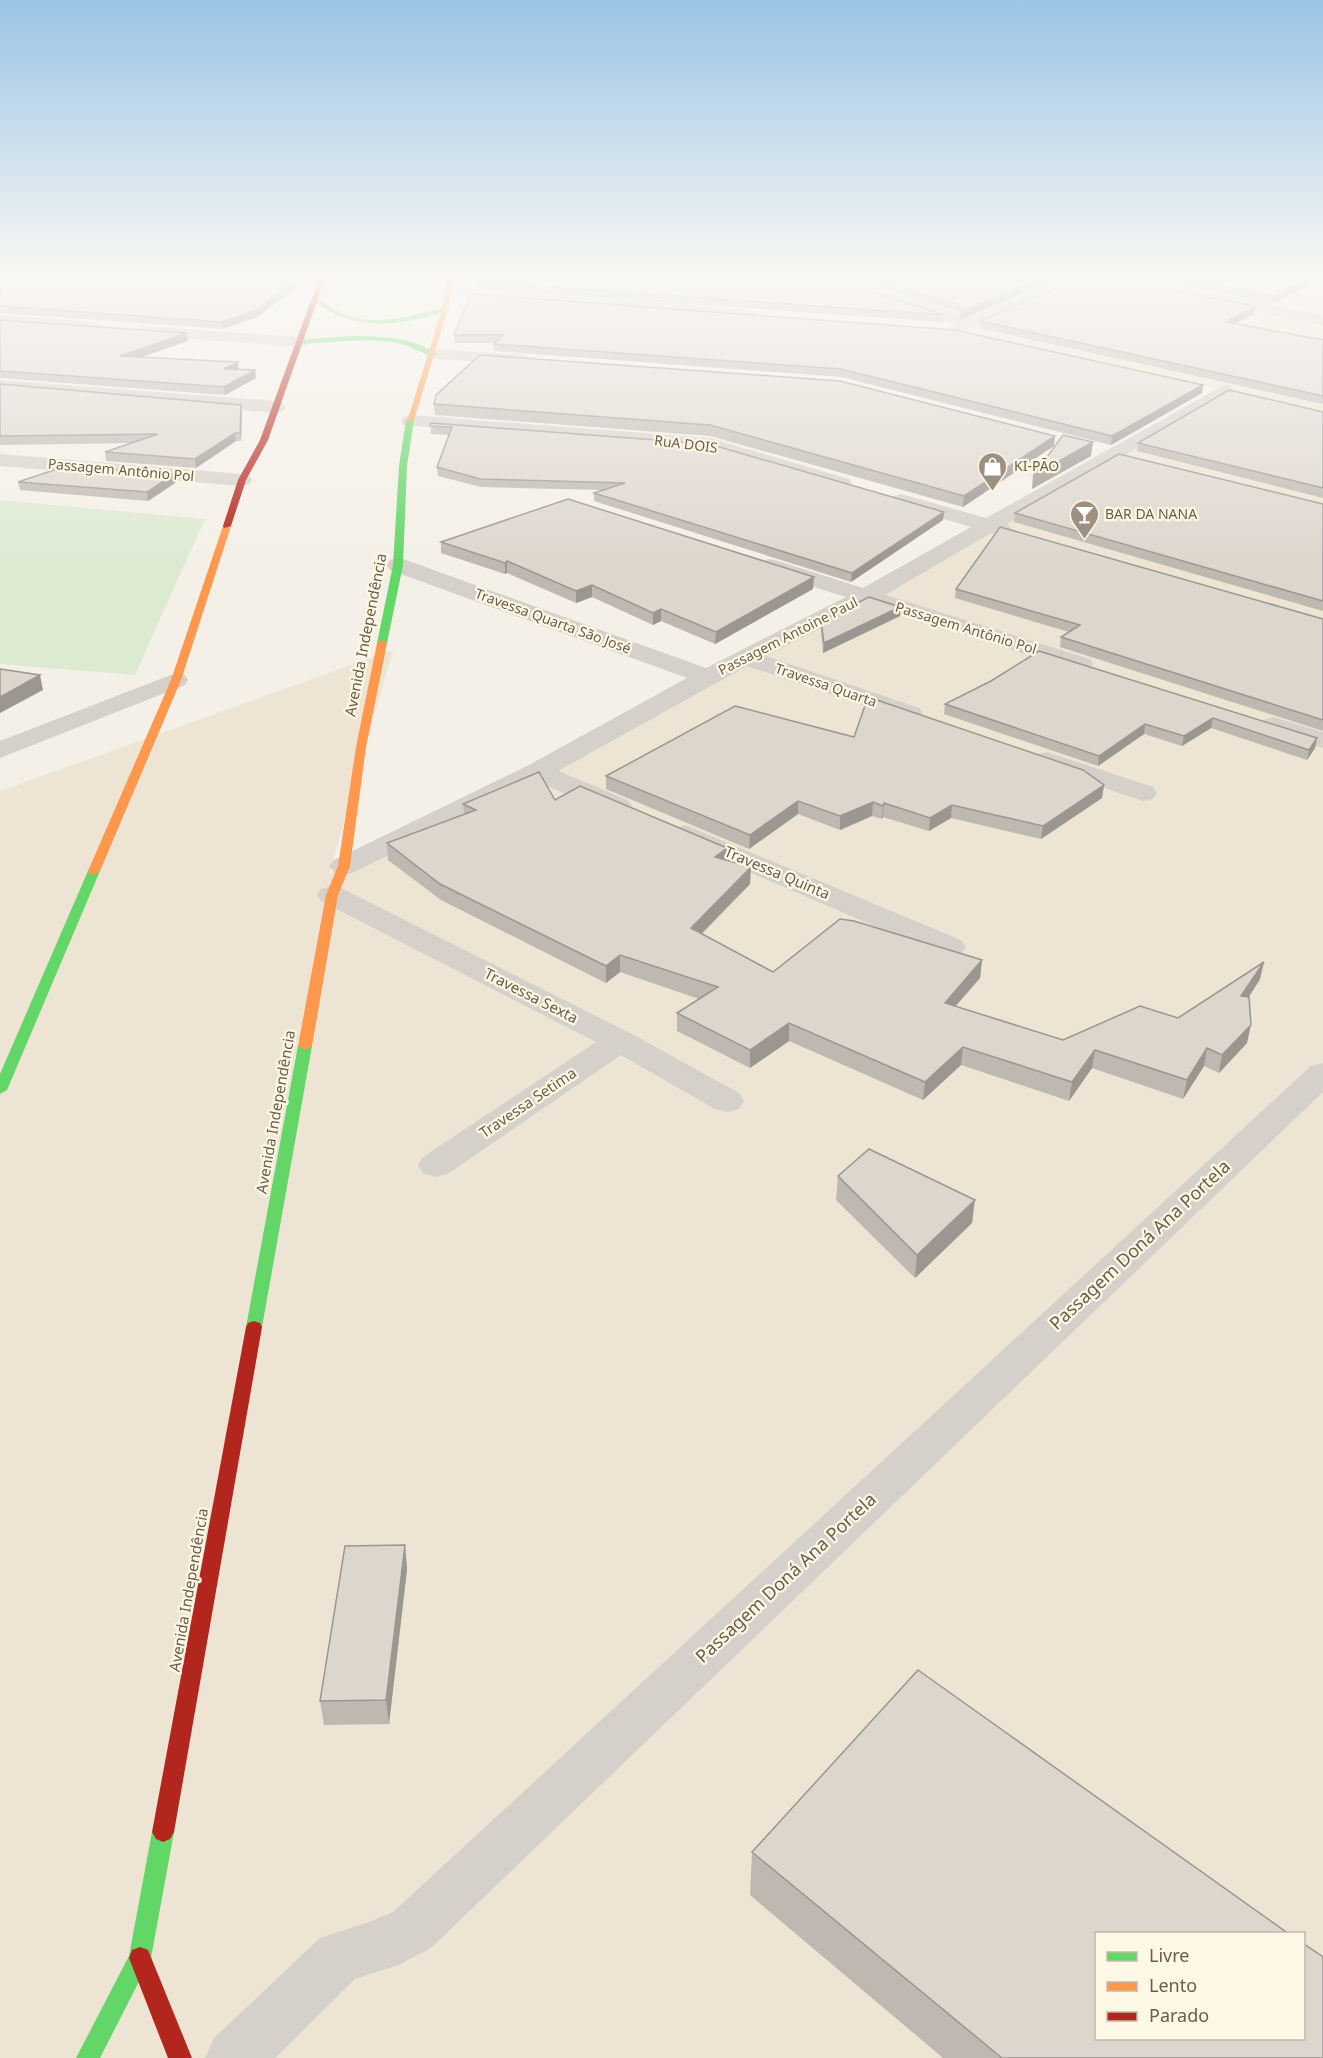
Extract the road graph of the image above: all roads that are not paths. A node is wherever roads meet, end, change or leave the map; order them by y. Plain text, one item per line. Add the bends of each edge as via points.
1 (289, 372) edge
2 (427, 372) edge
3 (0, 385) edge
4 (1200, 385) edge
5 (276, 407) junction
6 (410, 421) junction
7 (1102, 451) junction
8 (1137, 459) edge
9 (0, 460) edge
10 (242, 480) junction
11 (864, 489) edge
12 (887, 496) edge
13 (988, 525) junction
14 (1021, 535) edge
15 (754, 561) edge
16 (398, 565) junction
17 (866, 596) junction
18 (747, 658) junction
19 (1106, 672) edge
20 (707, 676) junction
21 (176, 680) junction
22 (1254, 719) edge
23 (928, 720) edge
24 (1323, 740) edge
25 (0, 750) edge
26 (1030, 754) edge
27 (537, 772) junction
28 (1143, 793) dead end
29 (338, 880) junction
30 (950, 947) dead end
31 (620, 1041) junction
32 (1323, 1073) edge
33 (0, 1090) edge
34 (727, 1101) dead end
35 (436, 1165) dead end
36 (140, 1958) junction
37 (88, 2058) edge
38 (180, 2058) edge
39 (234, 2058) edge

1 - 5 main road
2 - 6 main road, Avenida Independência
3 - 5 street
4 - 7 street, Passagem Antoine Paul via 1235,393
5 - 10 main road via 264,440
6 - 11 street, RuA DOIS via 710,444
6 - 16 main road, Avenida Independência via 403,466
7 - 8 street
7 - 13 street, Passagem Antoine Paul
9 - 10 street, Passagem Antônio Pol
10 - 21 main road
12 - 13 street
13 - 14 street
13 - 17 street, Passagem Antoine Paul
15 - 17 street, Passagem Antônio Pol
16 - 20 street, Travessa Quarta São José
16 - 29 main road, Avenida Independência
17 - 18 street, Passagem Antoine Paul
17 - 19 street, Passagem Antônio Pol
18 - 20 street, Passagem Antoine Paul
18 - 23 street, Travessa Quarta
20 - 27 street, Passagem Antoine Paul
21 - 25 street
21 - 33 main road
22 - 24 street
26 - 28 street
27 - 29 street, Passagem Antoine Paul
27 - 30 street, Travessa Quinta
29 - 31 street, Travessa Sexta
29 - 36 main road, Avenida Independência
31 - 34 street, Travessa Sexta
31 - 35 street, Travessa Setima
32 - 39 street, Passagem Doná Ana Portela via 412,1930 379,1946 339,1957
36 - 37 main road, Avenida Independência
36 - 38 main road

